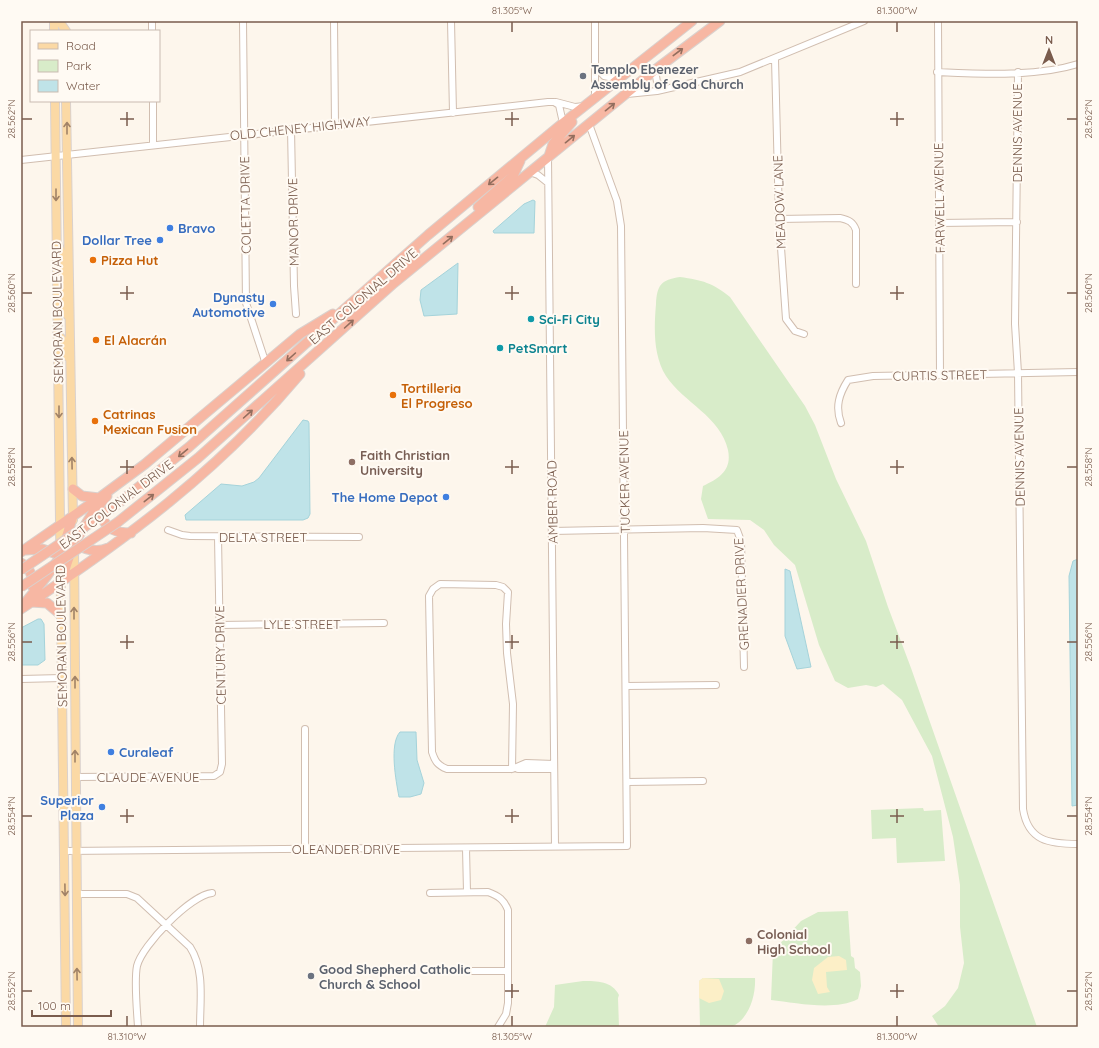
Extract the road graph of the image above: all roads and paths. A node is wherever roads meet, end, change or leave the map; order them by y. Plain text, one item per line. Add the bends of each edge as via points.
1 (59, 21) edge
2 (243, 21) edge
3 (334, 21) edge
4 (451, 21) edge
5 (595, 21) edge
6 (692, 21) edge
7 (712, 21) edge
8 (720, 21) edge
9 (864, 21) edge
10 (938, 21) edge
11 (65, 30) edge
12 (698, 37) junction
13 (774, 59) junction
14 (1078, 64) edge
15 (595, 66) junction
16 (655, 70) junction
17 (938, 72) junction
18 (1018, 72) junction
19 (618, 79) junction
20 (665, 89) junction
21 (626, 94) junction
22 (55, 102) edge
23 (66, 102) edge
24 (153, 102) edge
25 (554, 102) junction
26 (590, 102) junction
27 (453, 113) junction
28 (563, 123) junction
29 (589, 124) junction
30 (335, 125) junction
31 (292, 129) junction
32 (244, 134) junction
33 (153, 145) junction
34 (67, 155) junction
35 (56, 156) junction
36 (548, 157) junction
37 (21, 160) edge
38 (520, 160) junction
39 (530, 172) junction
40 (548, 183) junction
41 (779, 219) junction
42 (471, 221) junction
43 (1016, 222) junction
44 (939, 223) junction
45 (428, 235) junction
46 (56, 242) junction
47 (394, 283) junction
48 (856, 284) dead end
49 (351, 304) junction
50 (296, 314) dead end
51 (70, 319) junction
52 (58, 334) junction
53 (804, 334) dead end
54 (320, 350) junction
55 (70, 362) junction
56 (265, 362) junction
57 (1078, 372) edge
58 (1018, 373) junction
59 (940, 375) junction
60 (841, 423) dead end
61 (73, 489) junction
62 (100, 501) junction
63 (73, 516) junction
64 (59, 526) junction
65 (168, 530) dead end
66 (624, 530) junction
67 (552, 531) junction
68 (131, 533) junction
69 (218, 537) junction
70 (359, 537) dead end
71 (70, 540) junction
72 (113, 547) junction
73 (22, 551) edge
74 (60, 557) junction
75 (21, 563) edge
76 (67, 564) junction
77 (21, 570) edge
78 (74, 574) junction
79 (60, 584) junction
80 (21, 587) edge
81 (30, 600) junction
82 (21, 608) edge
83 (60, 614) junction
84 (384, 623) dead end
85 (219, 625) junction
86 (744, 667) dead end
87 (62, 678) junction
88 (21, 679) edge
89 (716, 685) dead end
90 (626, 686) junction
91 (305, 729) dead end
92 (554, 766) junction
93 (512, 768) junction
94 (220, 772) joint
95 (75, 777) junction
96 (703, 781) dead end
97 (627, 782) junction
98 (1078, 844) edge
99 (555, 846) junction
100 (627, 846) joint
101 (466, 848) junction
102 (305, 849) junction
103 (65, 851) junction
104 (76, 851) junction
105 (467, 892) junction
106 (212, 893) dead end
107 (430, 893) dead end
108 (77, 894) junction
109 (167, 925) junction
110 (431, 971) dead end
111 (508, 971) junction
112 (66, 1027) edge
113 (78, 1027) edge
114 (138, 1027) edge
115 (200, 1027) edge
116 (498, 1027) edge

1 - 11 main road
2 - 32 street, COLETTA DRIVE
3 - 30 street
4 - 27 street
5 - 15 street
6 - 19 highway, EAST COLONIAL DRIVE
7 - 12 highway
8 - 12 highway, EAST COLONIAL DRIVE
9 - 13 street
10 - 17 street, FARWELL AVENUE
16 -> 12 highway, EAST COLONIAL DRIVE
13 - 20 street via 740,72
13 - 41 street, MEADOW LANE
14 - 18 street via 1046,71
15 - 19 street via 604,76
15 - 26 street
16 - 20 street via 657,82
16 - 21 highway, EAST COLONIAL DRIVE
17 - 18 street
17 - 44 street, FARWELL AVENUE
18 - 43 street, DENNIS AVENUE
19 - 26 highway, EAST COLONIAL DRIVE
20 - 21 street
29 -> 21 highway, EAST COLONIAL DRIVE
22 - 35 main road, SEMORAN BOULEVARD
34 -> 23 main road, SEMORAN BOULEVARD
24 - 33 street
25 - 26 street, OLD CHENEY HIGHWAY via 575,107
25 - 27 street, OLD CHENEY HIGHWAY
25 - 28 street via 562,111
26 - 28 highway, EAST COLONIAL DRIVE
26 - 36 highway via 553,144
27 - 30 street, OLD CHENEY HIGHWAY
28 - 38 highway, EAST COLONIAL DRIVE
36 -> 29 highway, EAST COLONIAL DRIVE
29 - 66 street, TUCKER AVENUE via 617,201 621,226
30 - 31 street, OLD CHENEY HIGHWAY
31 - 32 street, OLD CHENEY HIGHWAY
31 - 50 street, MANOR DRIVE
32 - 33 street, OLD CHENEY HIGHWAY
32 - 56 street, COLETTA DRIVE via 246,303
33 - 34 street, OLD CHENEY HIGHWAY
34 - 35 street, OLD CHENEY HIGHWAY
34 - 51 main road, SEMORAN BOULEVARD
35 - 37 street, OLD CHENEY HIGHWAY
35 -> 46 main road, SEMORAN BOULEVARD
36 - 39 highway, EAST COLONIAL DRIVE
36 - 40 street, AMBER ROAD
38 - 42 highway via 513,176 471,213
38 -> 45 highway, EAST COLONIAL DRIVE
39 - 40 street
39 - 42 highway, EAST COLONIAL DRIVE
40 - 67 street, AMBER ROAD
41 - 48 street via 840,218 854,224
41 - 53 street, MEADOW LANE via 786,319 795,331
47 -> 42 highway, EAST COLONIAL DRIVE
43 - 44 street
43 - 58 street, DENNIS AVENUE via 1015,324
44 - 59 street, FARWELL AVENUE
45 - 47 highway
45 - 49 highway, EAST COLONIAL DRIVE
46 - 51 main road via 62,252 63,306
46 - 52 main road, SEMORAN BOULEVARD
54 -> 47 highway, EAST COLONIAL DRIVE
49 - 56 highway via 300,334
49 -> 77 highway, EAST COLONIAL DRIVE, bridge via 189,447 111,509
51 - 55 main road, SEMORAN BOULEVARD
52 - 55 main road via 64,341
52 -> 64 main road, SEMORAN BOULEVARD
54 - 68 highway via 241,440
80 -> 54 highway, EAST COLONIAL DRIVE, bridge via 118,522 198,458
61 -> 55 main road, SEMORAN BOULEVARD
56 - 62 highway
57 - 58 street, CURTIS STREET
58 - 59 street, CURTIS STREET
58 - 98 street, DENNIS AVENUE via 1023,809 1025,823 1037,837 1049,842
59 - 60 street, CURTIS STREET via 873,376 848,380 839,399 838,416
61 - 62 highway via 82,496
61 - 63 main road, SEMORAN BOULEVARD
62 - 63 highway
62 - 68 highway via 102,518 111,529 118,533
62 - 71 highway
63 - 64 highway
63 - 71 highway
64 - 71 highway
64 - 73 highway
64 - 74 main road, SEMORAN BOULEVARD
65 - 69 street, DELTA STREET via 182,535
66 - 67 street
66 - 86 street, GRENADIER DRIVE via 737,530 741,541
66 - 90 street, TUCKER AVENUE
67 - 92 street, AMBER ROAD
68 - 72 highway
69 - 70 street, DELTA STREET
69 - 85 street, CENTURY DRIVE
71 - 72 highway via 89,550 98,551
71 - 74 highway
71 - 76 highway
71 - 78 main road, SEMORAN BOULEVARD
72 - 78 highway
73 - 74 highway via 42,549
74 - 76 highway
74 - 79 main road, SEMORAN BOULEVARD
74 - 81 highway
75 - 81 highway via 31,571 33,580
76 - 78 highway
76 - 79 highway
78 - 79 highway
95 -> 78 main road, SEMORAN BOULEVARD
79 - 81 highway
79 - 83 main road, SEMORAN BOULEVARD
81 - 82 highway
81 - 83 highway via 47,603
83 - 87 main road, SEMORAN BOULEVARD
84 - 85 street, LYLE STREET
85 - 94 street, CENTURY DRIVE via 222,764
87 - 88 street
87 - 103 main road, SEMORAN BOULEVARD
89 - 90 street
90 - 97 street, TUCKER AVENUE
91 - 102 street
92 - 93 street
92 - 99 street, AMBER ROAD
93 - 93 street via 447,768 439,766 435,761 432,752 430,596 433,589 440,584 496,585 508,592 506,624 513,704
94 - 95 street, CLAUDE AVENUE via 214,776
95 - 104 main road, SEMORAN BOULEVARD
96 - 97 street
97 - 100 street, TUCKER AVENUE
99 - 100 street, OLEANDER DRIVE
99 - 101 street, OLEANDER DRIVE
101 - 102 street, OLEANDER DRIVE
101 - 105 street
102 - 104 street, OLEANDER DRIVE
103 - 104 street, OLEANDER DRIVE
103 -> 112 main road, SEMORAN BOULEVARD
104 - 108 main road, SEMORAN BOULEVARD
105 - 107 street
105 - 111 street via 488,892 505,902 508,910
106 - 109 street via 201,895 191,902
108 - 109 street via 127,894 137,898
113 -> 108 main road, SEMORAN BOULEVARD
109 - 114 street via 146,946 140,956 137,968
109 - 115 street via 196,956 199,967
110 - 111 street
111 - 116 street via 508,1003 506,1014

